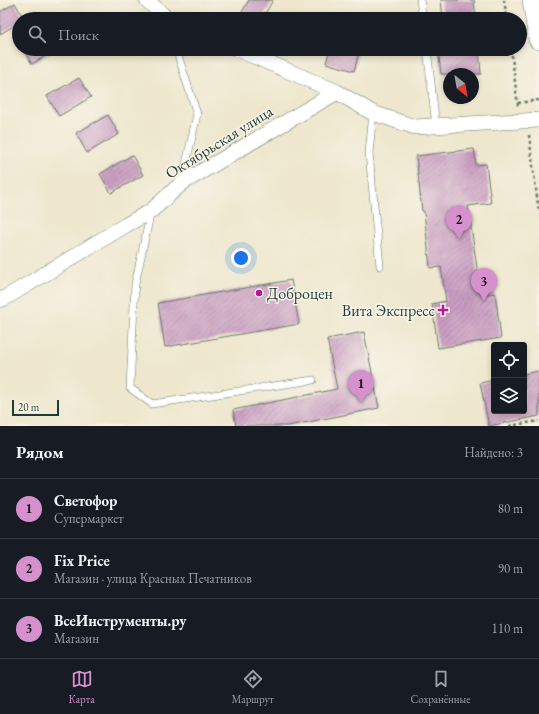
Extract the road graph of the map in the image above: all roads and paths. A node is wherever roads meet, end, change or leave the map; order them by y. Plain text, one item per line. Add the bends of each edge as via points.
1 (147, 0) edge
2 (420, 0) edge
3 (504, 0) edge
4 (533, 0) edge
5 (160, 12) edge
6 (422, 12) edge
7 (506, 12) edge
8 (539, 39) edge
9 (178, 56) edge
10 (253, 56) edge
11 (427, 56) edge
12 (512, 56) edge
13 (336, 92) junction
14 (539, 100) edge
15 (518, 103) junction
16 (373, 113) junction
17 (533, 120) edge
18 (436, 126) junction
19 (182, 183) junction
20 (151, 211) junction
21 (539, 212) edge
22 (380, 266) dead end
23 (0, 300) edge
24 (313, 380) dead end
25 (539, 420) edge
26 (509, 426) edge

1 - 5 street
2 - 6 lane
3 - 7 path
4 - 8 street
9 - 19 lane via 197,114
10 - 13 street
11 - 18 lane
12 - 15 path
13 - 16 street
13 - 19 street, Октябрьская улица
14 - 15 path
15 - 17 path via 518,107
16 - 18 street via 415,127
16 - 22 lane via 369,153
17 - 18 street
17 - 21 path
19 - 20 street, Октябрьская улица
20 - 23 street, Октябрьская улица
20 - 24 lane via 135,284 130,388 152,404
25 - 26 path

